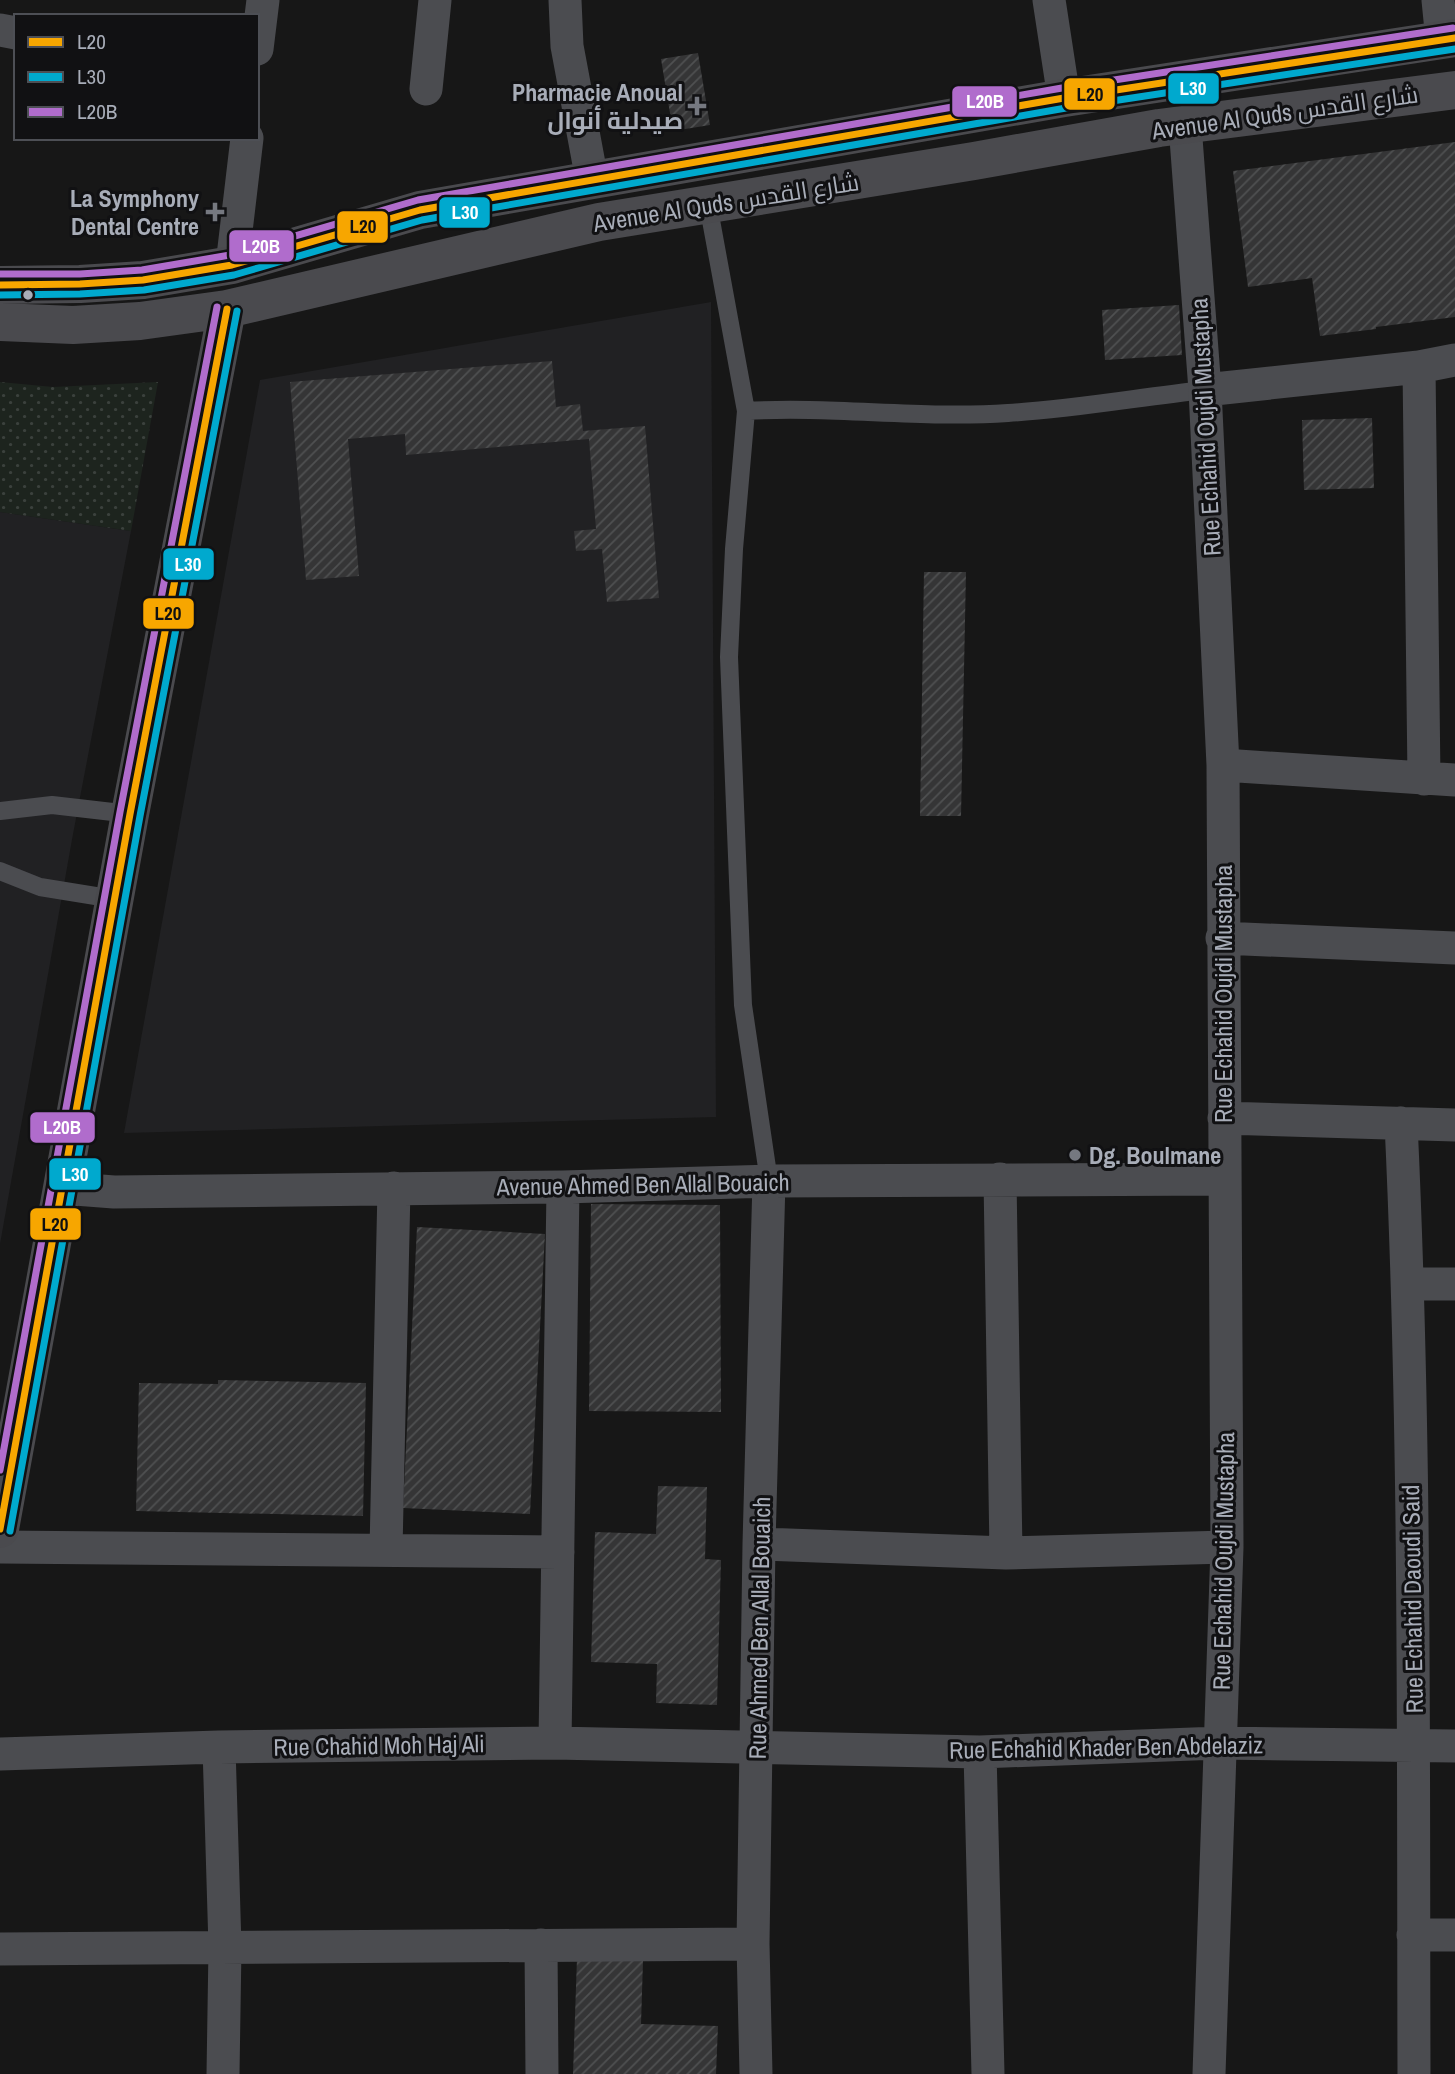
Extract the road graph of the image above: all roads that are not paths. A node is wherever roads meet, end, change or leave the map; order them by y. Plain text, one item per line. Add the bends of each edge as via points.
1 (263, 0) edge
2 (435, 0) edge
3 (565, 0) edge
4 (1049, 0) edge
5 (1438, 0) edge
6 (259, 33) edge
7 (1448, 39) edge
8 (426, 89) dead end
9 (1455, 90) edge
10 (1065, 98) junction
11 (1185, 125) junction
12 (247, 140) edge
13 (592, 180) junction
14 (708, 204) junction
15 (232, 265) junction
16 (0, 285) edge
17 (227, 309) junction
18 (0, 322) edge
19 (1455, 360) edge
20 (1419, 367) junction
21 (1205, 390) junction
22 (746, 411) junction
23 (1223, 765) junction
24 (1439, 780) edge
25 (0, 811) edge
26 (130, 814) junction
27 (0, 870) edge
28 (114, 899) junction
29 (1222, 938) junction
30 (1455, 948) edge
31 (1224, 1118) junction
32 (1401, 1123) junction
33 (1455, 1125) edge
34 (1000, 1179) junction
35 (1224, 1180) junction
36 (769, 1181) junction
37 (563, 1187) junction
38 (62, 1188) junction
39 (394, 1188) junction
40 (1409, 1284) junction
41 (1455, 1284) edge
42 (0, 1529) edge
43 (760, 1544) junction
44 (0, 1547) edge
45 (1227, 1547) junction
46 (386, 1550) junction
47 (558, 1552) junction
48 (1006, 1553) junction
49 (1219, 1742) junction
50 (555, 1743) junction
51 (758, 1746) junction
52 (1414, 1746) junction
53 (1455, 1746) edge
54 (219, 1747) junction
55 (980, 1752) junction
56 (0, 1754) edge
57 (1413, 1936) junction
58 (1455, 1936) edge
59 (753, 1944) junction
60 (541, 1945) junction
61 (225, 1947) junction
62 (0, 1950) edge
63 (223, 2074) edge
64 (542, 2074) edge
65 (756, 2074) edge
66 (988, 2074) edge
67 (1209, 2074) edge
68 (1414, 2074) edge

1 - 6 street
2 - 8 street
3 - 13 street via 566,46
4 - 10 street
5 - 7 street
7 - 10 main road, Avenue Al Quds شارع القدس
9 - 11 main road, Avenue Al Quds شارع القدس
10 - 13 main road, Avenue Al Quds شارع القدس
11 - 14 main road, Avenue Al Quds شارع القدس
11 - 21 street, Rue Echahid Oujdi Mustapha
12 - 15 street
13 - 15 main road, Avenue Al Quds شارع القدس via 420,210
14 - 17 main road, Avenue Al Quds شارع القدس via 599,222
14 - 22 lane
15 - 16 main road, Avenue Al Quds شارع القدس via 143,280
17 - 18 main road, Avenue Al Quds شارع القدس via 73,325
17 - 26 main road
19 - 20 street
20 - 21 street
20 - 24 street
21 - 22 lane via 1008,413
21 - 23 street, Rue Echahid Oujdi Mustapha
22 - 36 lane via 729,657 743,1005
23 - 24 street
23 - 29 street, Rue Echahid Oujdi Mustapha
25 - 26 lane via 52,805
26 - 28 main road
27 - 28 lane via 40,887
28 - 38 main road
29 - 30 street
29 - 31 street, Rue Echahid Oujdi Mustapha
31 - 32 street
31 - 35 street, Rue Echahid Oujdi Mustapha
32 - 33 street
32 - 40 street, Rue Echahid Daoudi Said
34 - 35 street, Avenue Ahmed Ben Allal Bouaich
34 - 36 street, Avenue Ahmed Ben Allal Bouaich
34 - 48 street
35 - 45 street, Rue Echahid Oujdi Mustapha
36 - 37 street, Avenue Ahmed Ben Allal Bouaich
36 - 43 street, Rue Ahmed Ben Allal Bouaich
37 - 39 street, Avenue Ahmed Ben Allal Bouaich
37 - 47 street
38 - 39 street, Avenue Ahmed Ben Allal Bouaich via 114,1192
38 - 42 main road
39 - 46 street
40 - 41 street
40 - 52 street, Rue Echahid Daoudi Said
43 - 48 street
43 - 51 street, Rue Ahmed Ben Allal Bouaich
44 - 46 street
45 - 48 street
45 - 49 street, Rue Echahid Oujdi Mustapha
46 - 47 street
47 - 50 street
49 - 52 street, Rue Echahid Khader Ben Abdelaziz
49 - 55 street, Rue Echahid Khader Ben Abdelaziz
49 - 67 street, Rue Echahid Oujdi Mustapha
50 - 51 street, Rue Chahid Moh Haj Ali
50 - 54 street, Rue Chahid Moh Haj Ali
51 - 55 street, Rue Echahid Khader Ben Abdelaziz
51 - 59 street, Rue Ahmed Ben Allal Bouaich
52 - 53 street, Rue Echahid Khader Ben Abdelaziz
52 - 57 street, Rue Echahid Daoudi Said
54 - 56 street, Rue Chahid Moh Haj Ali
54 - 61 street
55 - 66 street
57 - 58 street
57 - 68 street, Rue Echahid Daoudi Said
59 - 60 street
59 - 65 street, Rue Ahmed Ben Allal Bouaich
60 - 61 street
60 - 64 street
61 - 62 street
61 - 63 street

